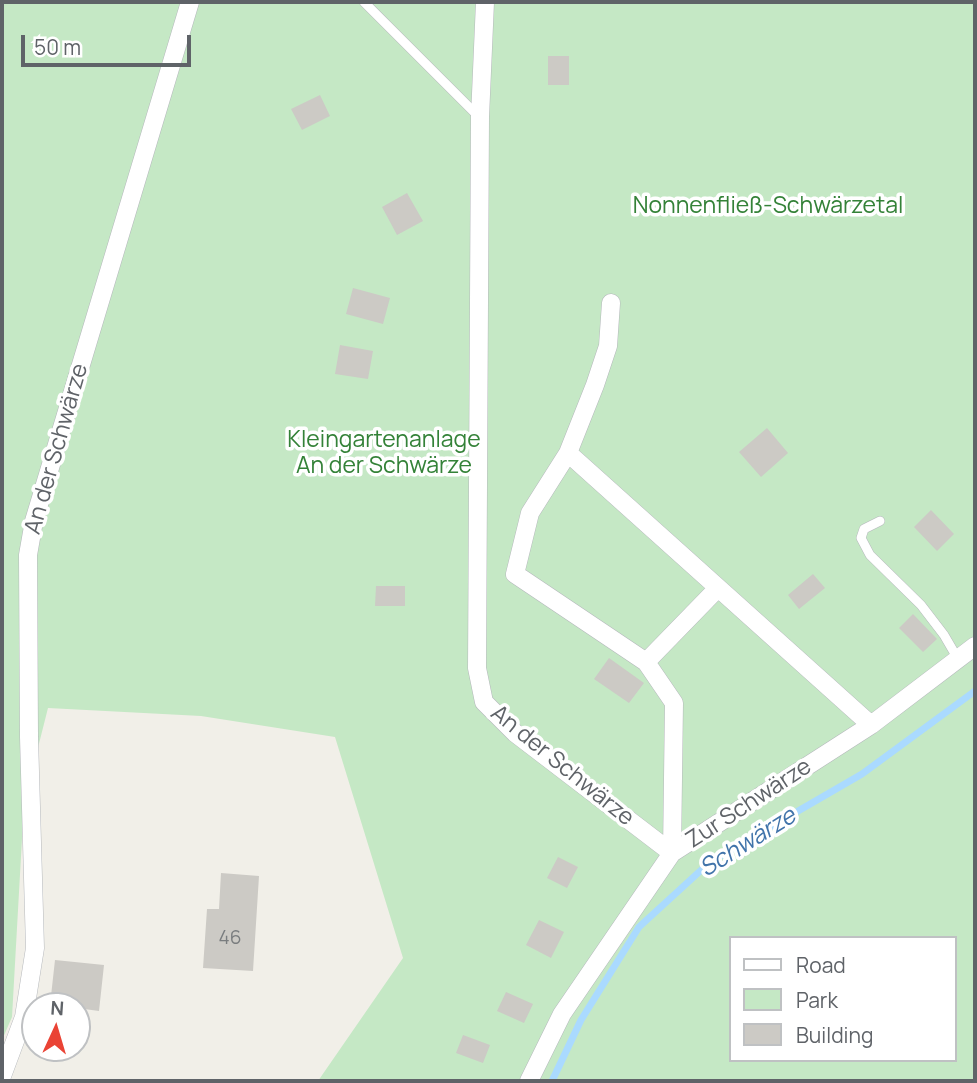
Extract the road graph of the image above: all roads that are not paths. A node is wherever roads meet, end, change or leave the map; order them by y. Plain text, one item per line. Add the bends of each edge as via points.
1 (190, 2) edge
2 (364, 2) edge
3 (485, 2) edge
4 (480, 117) junction
5 (611, 303) dead end
6 (568, 453) junction
7 (880, 521) dead end
8 (717, 589) junction
9 (975, 646) edge
10 (958, 659) junction
11 (646, 662) junction
12 (871, 725) junction
13 (672, 853) junction
14 (2, 1076) edge
15 (529, 1081) edge

1 - 14 street, An der Schwärze via 34,521 28,555 35,948 24,1017
2 - 4 lane
3 - 4 street, An der Schwärze
4 - 13 street, An der Schwärze via 477,667 484,702 515,733
5 - 6 street via 608,346
6 - 8 street
6 - 11 street via 530,513 515,574
7 - 10 lane via 863,529 865,547 921,605
8 - 11 street
8 - 12 street
9 - 10 street, Zur Schwärze
10 - 12 street, Zur Schwärze
11 - 13 street via 674,703
12 - 13 street, Zur Schwärze
13 - 15 street, Zur Schwärze via 562,1014

